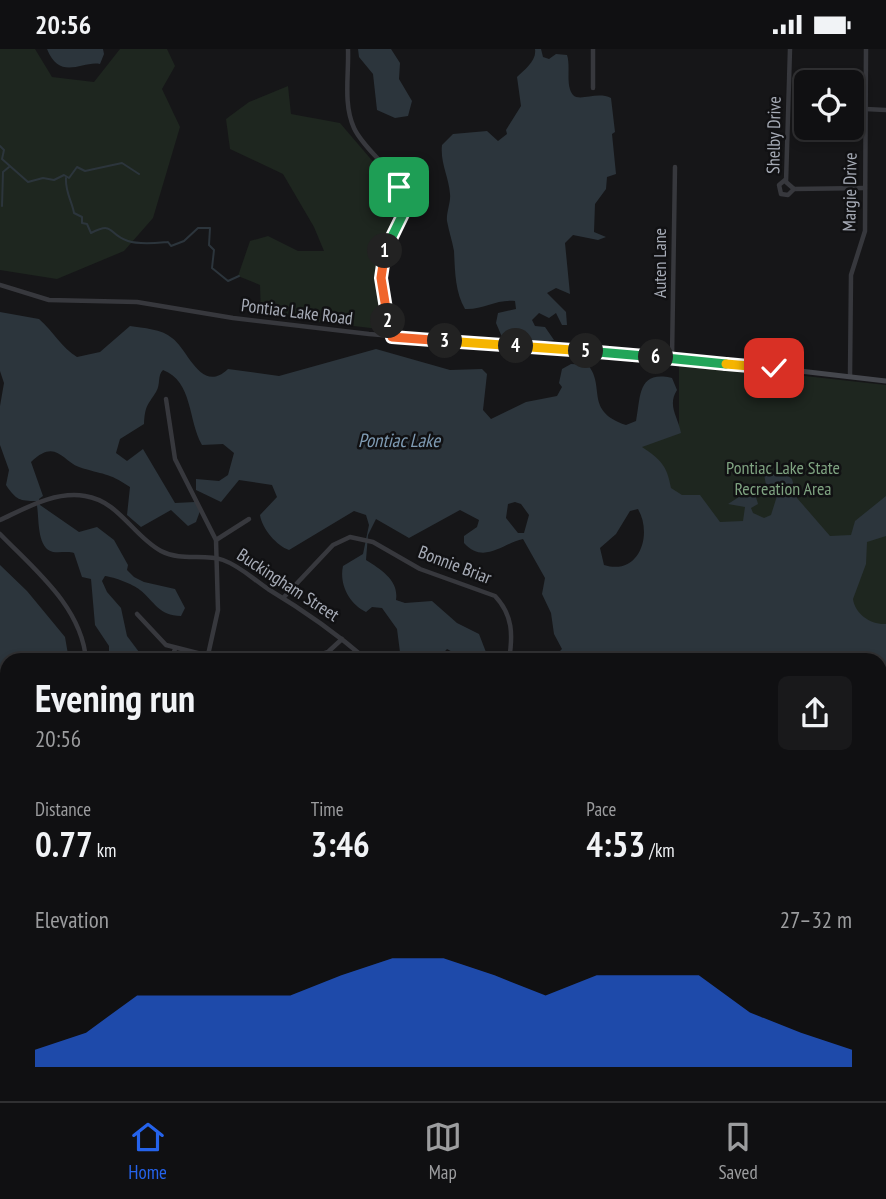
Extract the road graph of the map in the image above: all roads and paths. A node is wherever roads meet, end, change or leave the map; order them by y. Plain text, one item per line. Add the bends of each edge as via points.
1 (348, 49) edge
2 (593, 49) edge
3 (790, 49) edge
4 (866, 49) edge
5 (593, 88) dead end
6 (865, 109) junction
7 (886, 110) edge
8 (674, 167) dead end
9 (786, 179) junction
10 (865, 188) junction
11 (794, 189) junction
12 (0, 285) edge
13 (392, 337) junction
14 (672, 359) junction
15 (774, 368) joint
16 (850, 376) junction
17 (886, 381) edge
18 (166, 399) dead end
19 (249, 519) dead end
20 (0, 520) edge
21 (0, 534) edge
22 (216, 540) junction
23 (215, 557) junction
24 (284, 597) junction
25 (137, 614) dead end
26 (342, 639) junction
27 (175, 649) junction
28 (84, 653) edge
29 (174, 653) edge
30 (197, 653) edge
31 (208, 653) edge
32 (325, 653) edge
33 (359, 653) edge
34 (509, 653) edge

1 - 13 street via 349,116 361,141 399,187 404,203 400,227 381,265
2 - 5 street
3 - 9 street, Shelby Drive
4 - 6 street, Margie Drive
6 - 7 street
6 - 10 street, Margie Drive
8 - 14 street, Auten Lane
9 - 11 street, Shelby Drive
9 - 11 street via 779,185 779,193 785,196
10 - 11 street, Shelby Drive
10 - 16 street, Margie Drive via 865,231 851,285
12 - 13 street, Pontiac Lake Road via 49,300 137,302
13 - 14 street, Pontiac Lake Road
14 - 15 street, Pontiac Lake Road
15 - 16 street, Pontiac Lake Road
16 - 17 street, Pontiac Lake Road
18 - 22 street via 179,472
19 - 22 street
20 - 23 street, Buckingham Street via 43,501 70,495 93,497 114,509 160,551 178,557
21 - 28 street via 61,600
22 - 23 street
23 - 24 street, Buckingham Street
23 - 31 street via 218,610
24 - 26 street, Buckingham Street
24 - 34 street, Bonnie Briar via 333,545 350,537 367,540 420,569 495,596 511,625
25 - 27 street via 158,639
26 - 32 street
26 - 33 street, Buckingham Street
27 - 29 street
27 - 30 street

